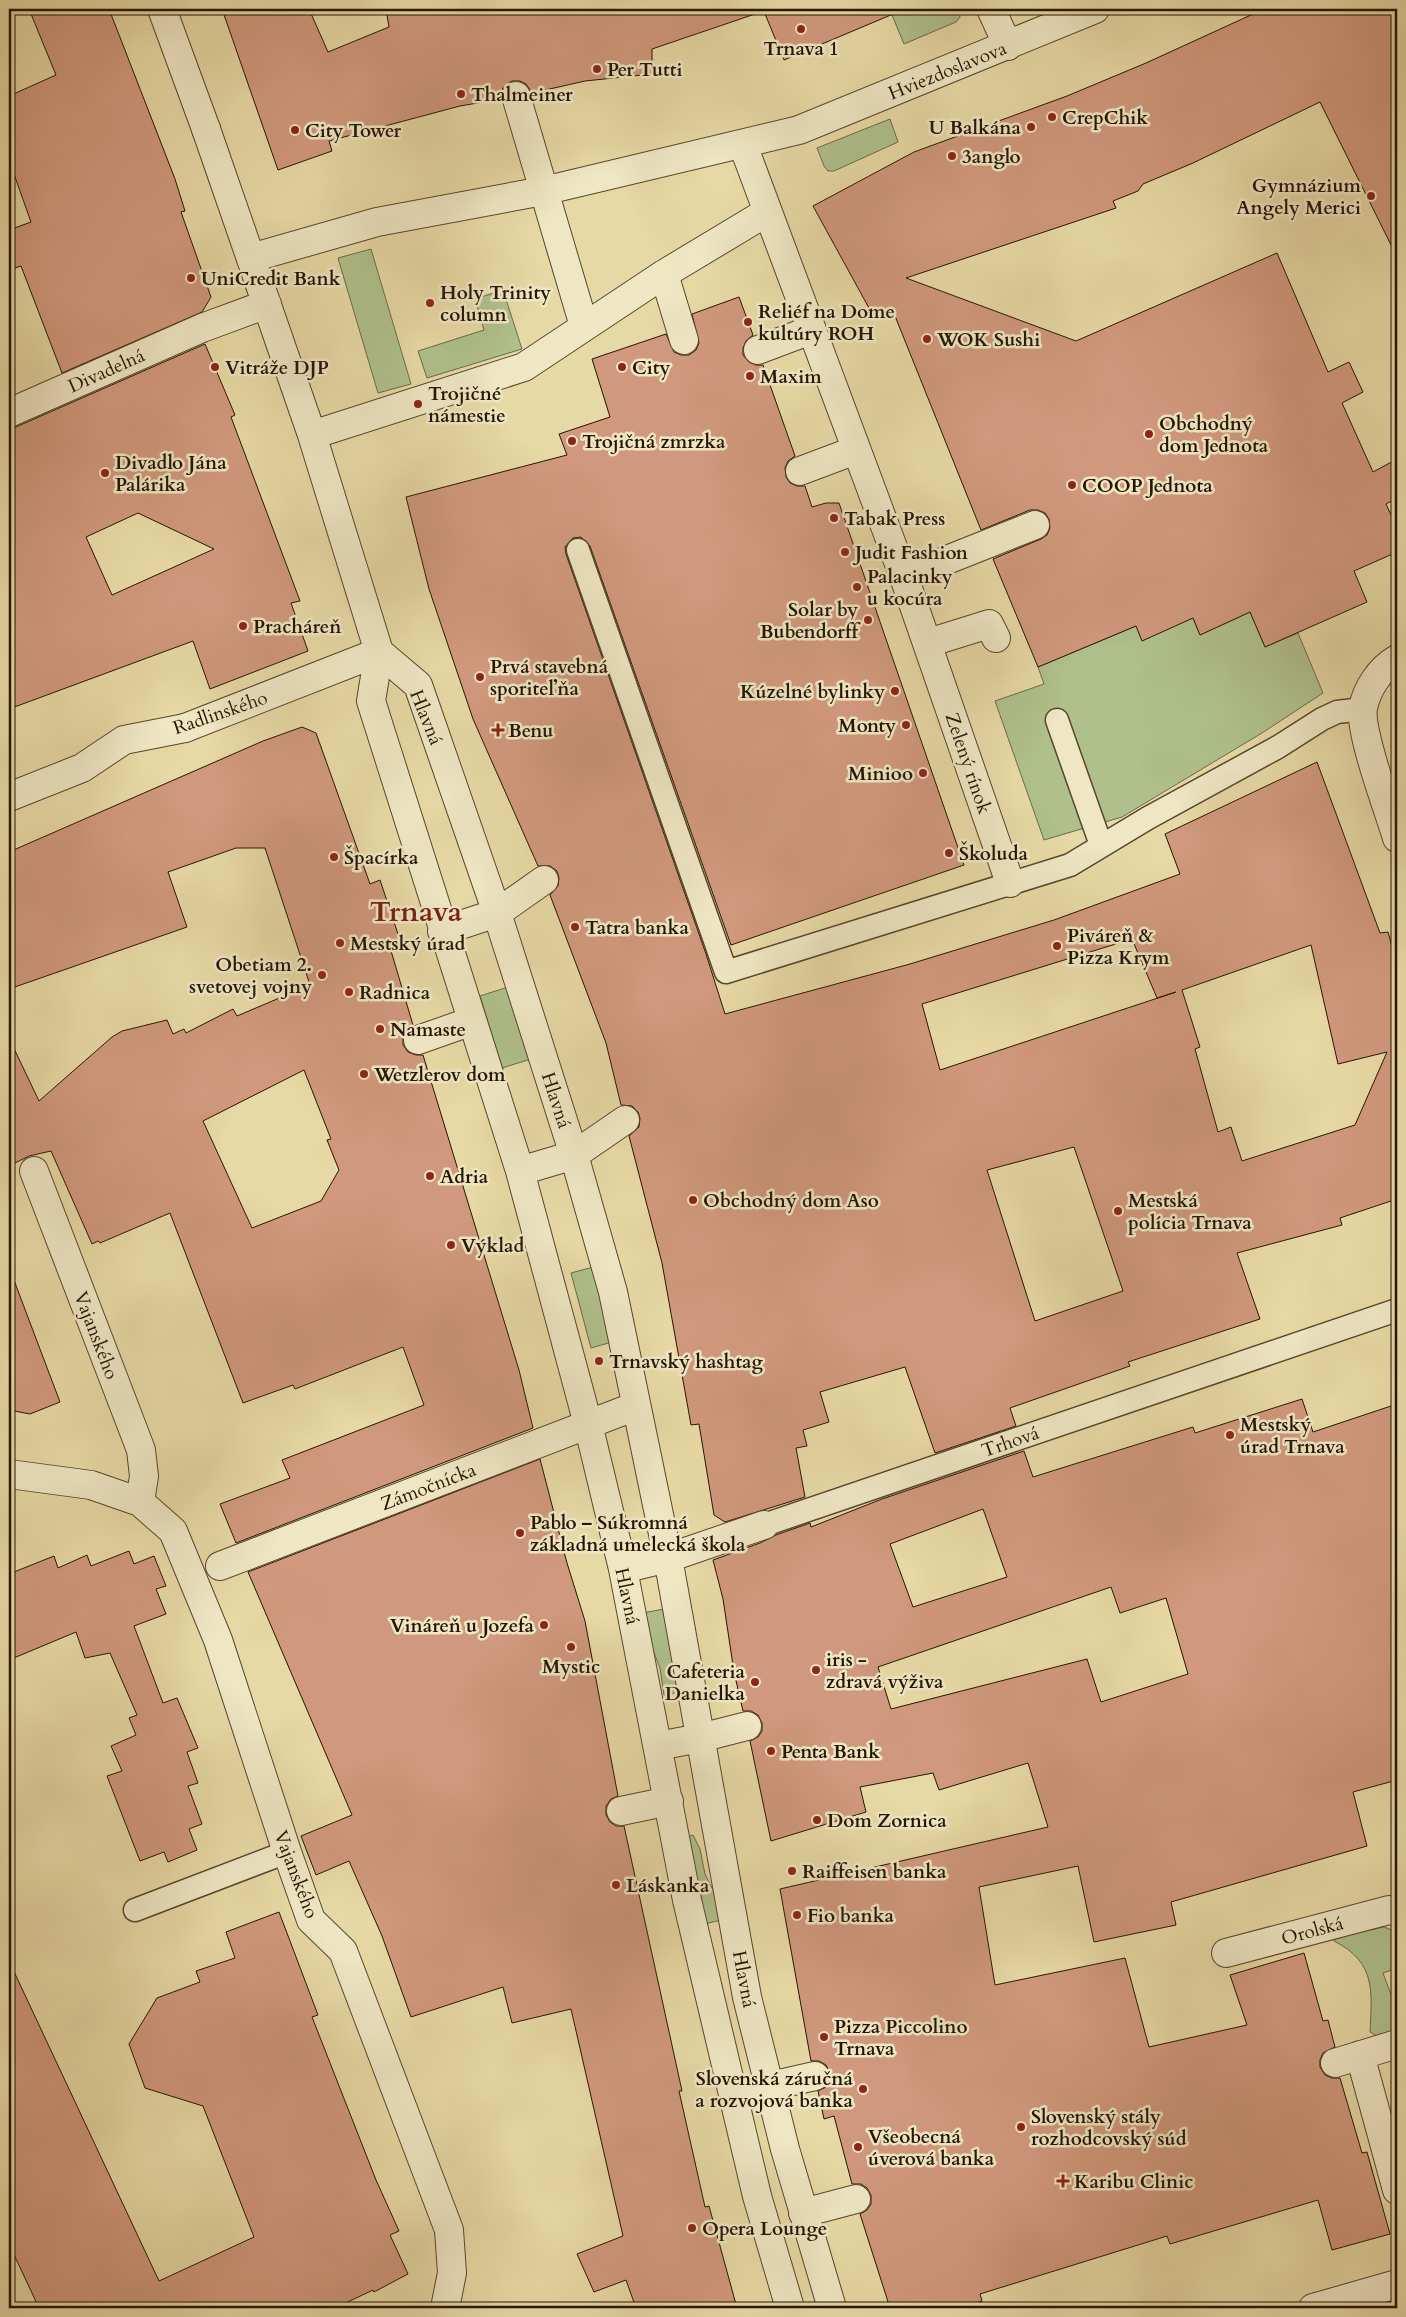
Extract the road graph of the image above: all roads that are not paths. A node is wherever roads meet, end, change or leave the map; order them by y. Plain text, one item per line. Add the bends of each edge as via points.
1 (162, 9) edge
2 (991, 9) edge
3 (1095, 9) edge
4 (1008, 46) junction
5 (516, 96) dead end
6 (743, 145) junction
7 (543, 191) junction
8 (767, 212) junction
9 (251, 258) junction
10 (664, 274) junction
11 (267, 304) junction
12 (584, 326) junction
13 (814, 335) junction
14 (684, 340) dead end
15 (758, 350) dead end
16 (9, 413) edge
17 (312, 435) junction
18 (856, 450) junction
19 (800, 471) dead end
20 (1035, 525) dead end
21 (578, 550) dead end
22 (904, 577) junction
23 (996, 638) dead end
24 (928, 643) junction
25 (379, 652) junction
26 (1397, 659) edge
27 (1363, 709) junction
28 (1057, 720) dead end
29 (9, 797) edge
30 (1397, 838) edge
31 (1101, 845) junction
32 (544, 880) dead end
33 (1010, 883) junction
34 (497, 913) junction
35 (442, 931) junction
36 (472, 1021) junction
37 (418, 1040) dead end
38 (625, 1120) dead end
39 (574, 1155) junction
40 (34, 1171) dead end
41 (520, 1171) junction
42 (1397, 1310) edge
43 (636, 1406) junction
44 (588, 1424) junction
45 (9, 1474) edge
46 (140, 1502) junction
47 (764, 1525) joint
48 (668, 1558) junction
49 (220, 1566) dead end
50 (623, 1569) junction
51 (747, 1726) dead end
52 (700, 1738) junction
53 (658, 1746) junction
54 (668, 1801) junction
55 (621, 1810) dead end
56 (287, 1852) junction
57 (135, 1910) dead end
58 (1397, 1911) edge
59 (1226, 1953) dead end
60 (1397, 2044) edge
61 (815, 2076) dead end
62 (769, 2086) junction
63 (733, 2094) junction
64 (1397, 2190) edge
65 (856, 2199) dead end
66 (803, 2213) junction
67 (1397, 2284) edge
68 (445, 2308) edge
69 (790, 2308) edge
70 (832, 2308) edge
71 (1314, 2308) edge

1 - 9 street
2 - 4 street
3 - 4 street, Hviezdoslavova
4 - 6 street, Hviezdoslavova via 799,130
5 - 7 street
6 - 7 street
6 - 8 street
7 - 9 street via 377,222
7 - 12 street
8 - 10 street
8 - 13 street
9 - 11 street
10 - 12 street
10 - 14 street
11 - 16 street, Divadelná via 202,328
11 - 17 street
12 - 17 street via 524,367
13 - 15 street
13 - 18 street, Zelený rínok
17 - 25 street
18 - 19 street
18 - 22 street, Zelený rínok
20 - 22 street
21 - 33 lane via 726,972
22 - 24 street, Zelený rínok
23 - 24 street via 990,624
24 - 33 street, Zelený rínok
25 - 29 street, Radlinského via 185,728 124,740 82,768
25 - 34 street, Hlavná via 418,685
25 - 35 street, Hlavná via 370,701
26 - 27 street via 1387,665 1372,685
27 - 30 street via 1364,731
27 - 31 lane via 1337,712 1322,719 1278,747
28 - 31 lane
31 - 33 lane via 1070,865
32 - 34 street
34 - 35 street
34 - 39 street, Hlavná
35 - 36 street, Hlavná
36 - 37 street
36 - 41 street, Hlavná
38 - 39 street
39 - 41 street
39 - 43 street, Hlavná via 613,1292
40 - 46 street, Vajanského via 141,1450 144,1476
41 - 44 street, Hlavná
42 - 47 lane, Trhová
43 - 44 street, Zámočnícka
43 - 48 street, Hlavná
44 - 49 street, Zámočnícka
44 - 50 street, Hlavná
45 - 46 street, Vajanského via 92,1485
46 - 56 street, Vajanského via 173,1530 193,1576 218,1640
47 - 48 street, Trhová
48 - 50 street, Trhová
48 - 52 street, Hlavná
50 - 53 street, Hlavná
51 - 52 street
52 - 53 street
52 - 62 street, Hlavná via 747,1997
53 - 54 street, Hlavná
54 - 55 street
54 - 63 street, Hlavná via 687,1900
56 - 57 lane
56 - 68 street, Vajanského via 311,1920 343,1951 449,2230 452,2273
58 - 59 street, Orolská via 1390,1910
60 - 64 street via 1348,2059
61 - 62 street
62 - 63 street
62 - 66 street, Hlavná
63 - 69 street, Hlavná via 757,2196
65 - 66 street
66 - 70 street, Hlavná
67 - 71 street

